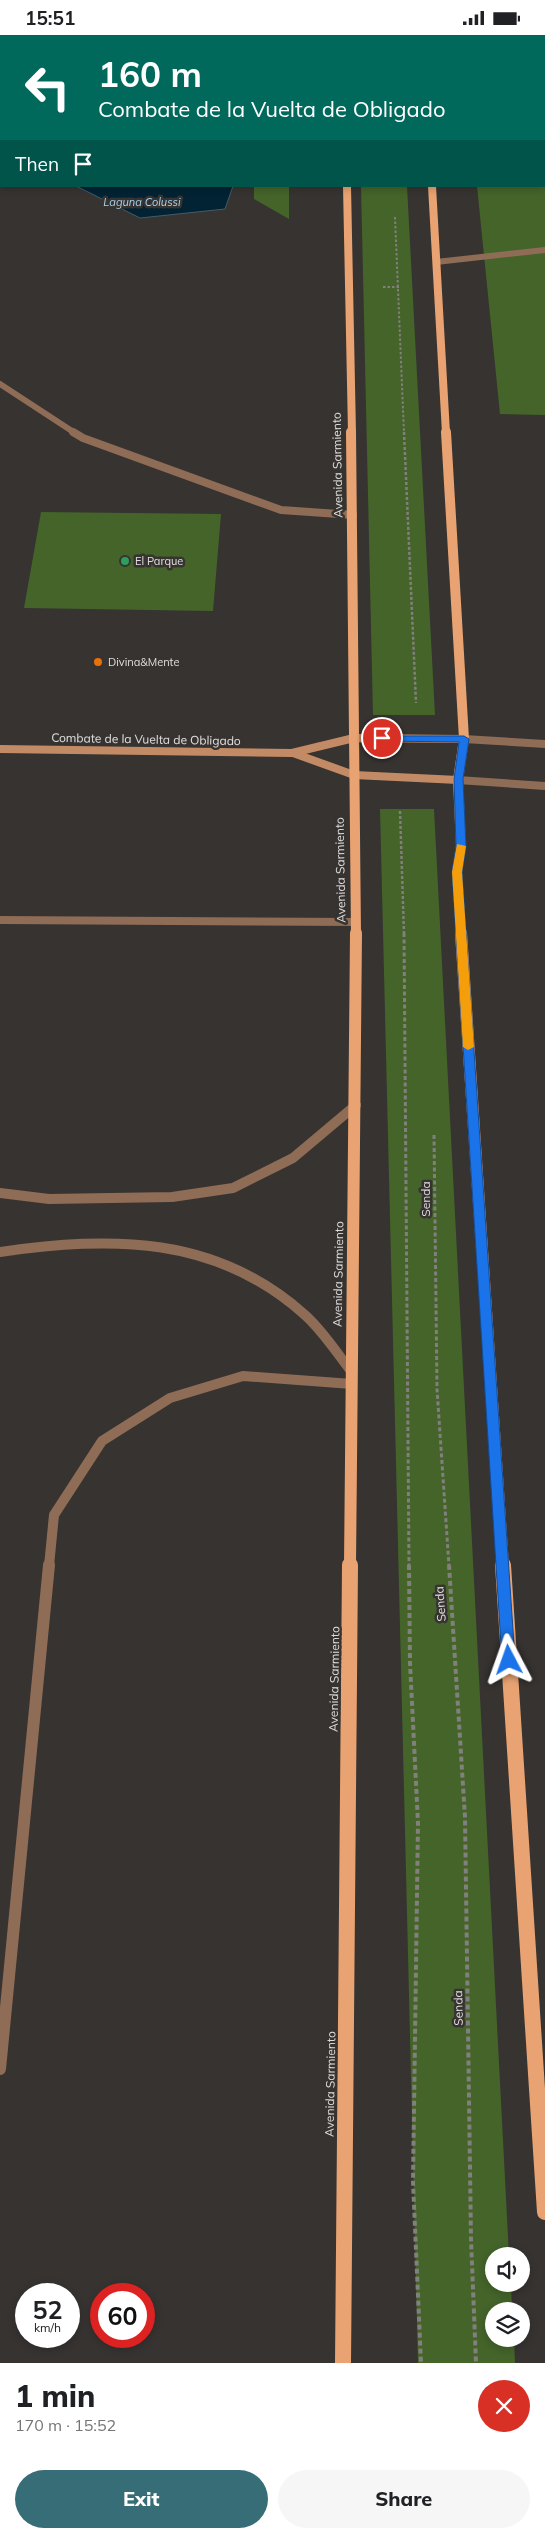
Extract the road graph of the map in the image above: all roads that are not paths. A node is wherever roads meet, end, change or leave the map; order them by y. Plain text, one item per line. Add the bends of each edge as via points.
1 (347, 187) edge
2 (432, 187) edge
3 (545, 250) edge
4 (436, 262) junction
5 (0, 384) edge
6 (354, 515) junction
7 (354, 738) junction
8 (464, 739) junction
9 (545, 744) edge
10 (0, 749) edge
11 (292, 753) junction
12 (354, 775) junction
13 (458, 779) junction
14 (545, 786) edge
15 (0, 920) edge
16 (356, 922) junction
17 (356, 1105) junction
18 (0, 1193) edge
19 (0, 1252) edge
20 (351, 1377) junction
21 (0, 2069) edge
22 (545, 2212) edge
23 (343, 2363) edge

1 - 6 main road, Avenida Sarmiento
2 - 4 main road
3 - 4 street
4 - 8 main road
5 - 6 street via 83,438 281,510
6 - 7 main road, Avenida Sarmiento
7 - 8 main road, Combate de la Vuelta de Obligado
7 - 11 main road, Combate de la Vuelta de Obligado
7 - 12 main road, Avenida Sarmiento
8 - 9 street
8 - 13 main road
10 - 11 main road, Combate de la Vuelta de Obligado
11 - 12 main road, Combate de la Vuelta de Obligado
12 - 13 main road, Combate de la Vuelta de Obligado
12 - 16 main road, Avenida Sarmiento
13 - 14 street
13 - 22 main road via 461,847 457,872
15 - 16 street
16 - 17 main road, Avenida Sarmiento
17 - 18 street via 293,1158 233,1188 163,1197 49,1199
17 - 20 main road, Avenida Sarmiento
19 - 20 street via 47,1245 152,1243 204,1254 250,1274 305,1315
20 - 21 street via 243,1376 170,1398 102,1441 54,1515
20 - 23 main road, Avenida Sarmiento

